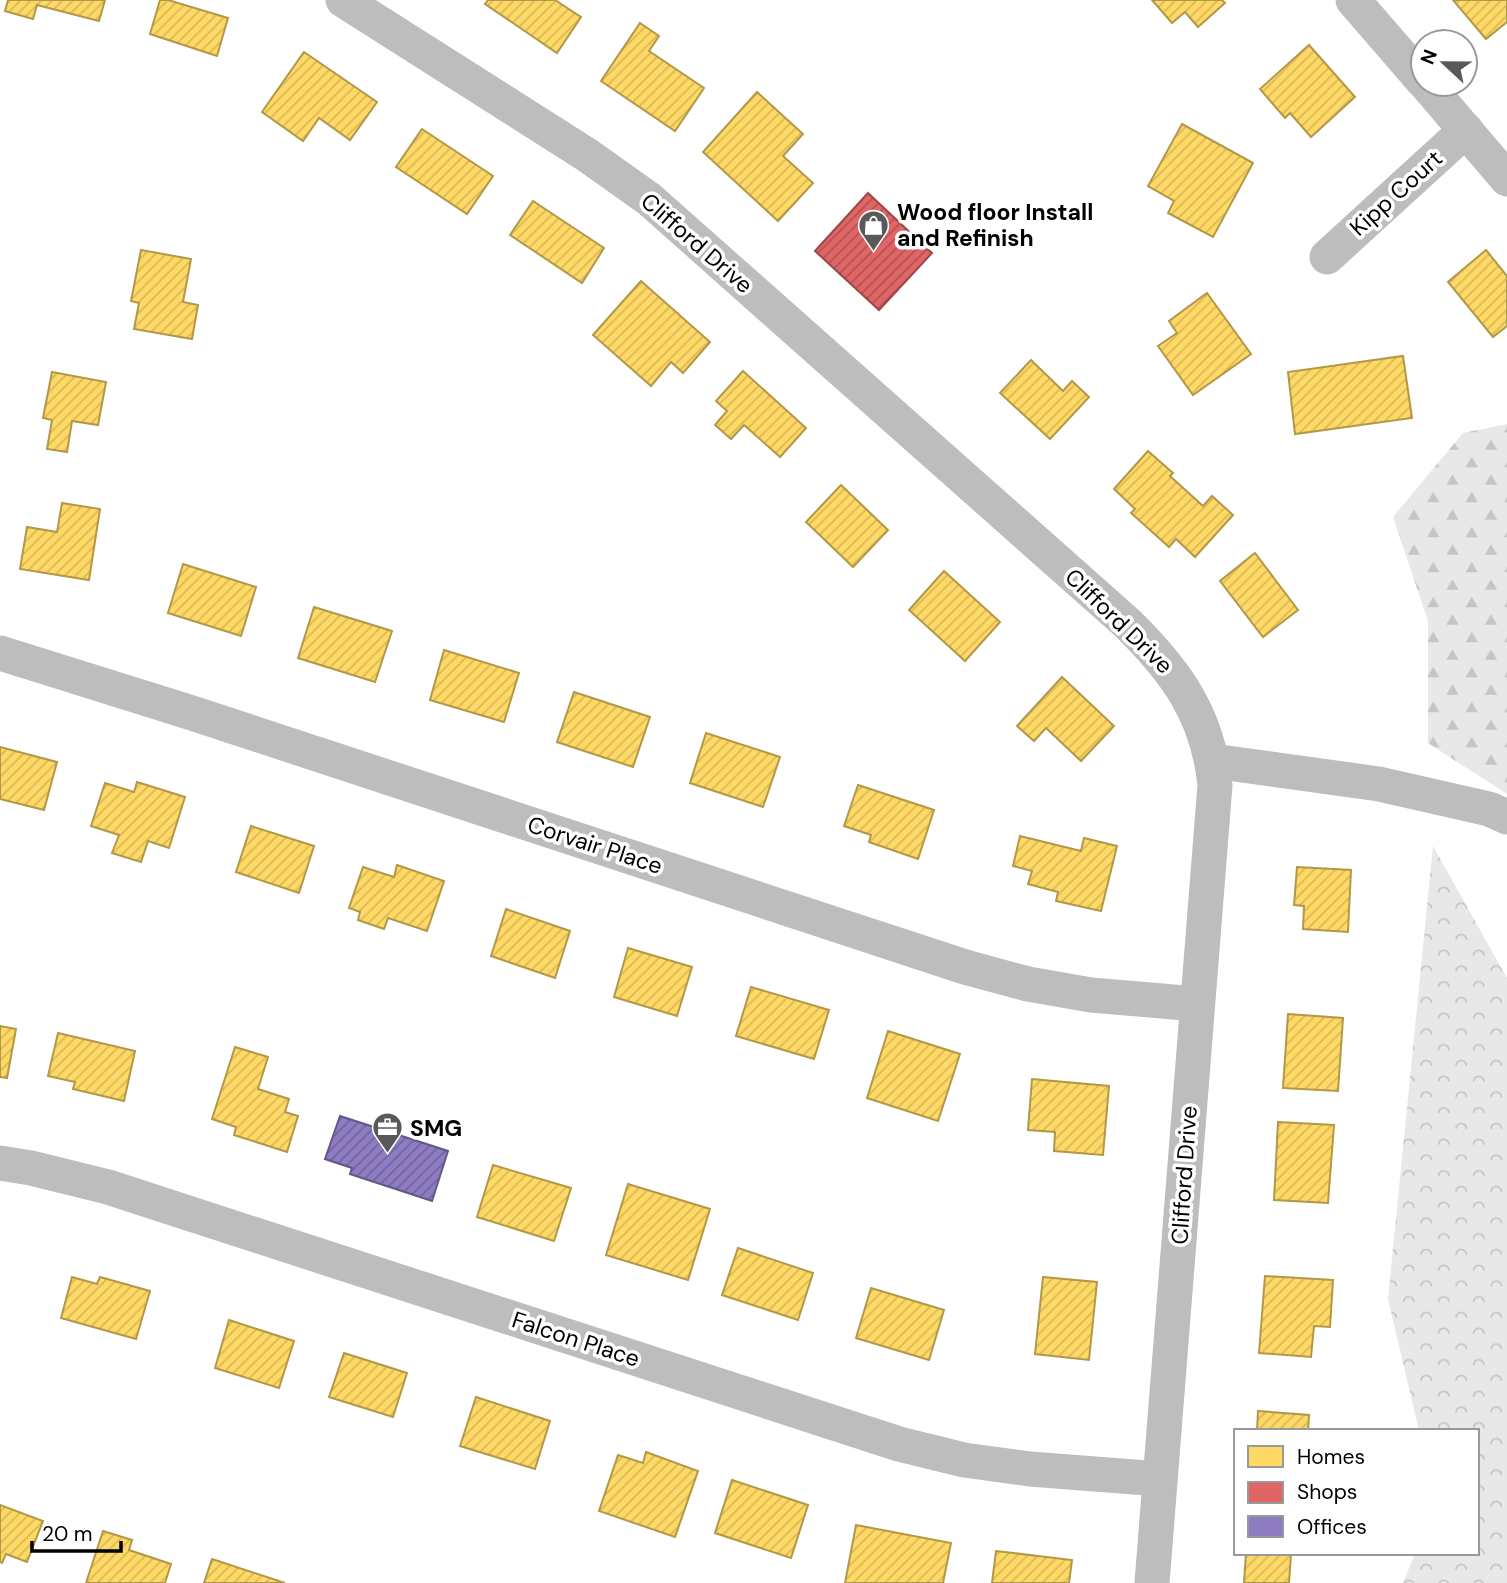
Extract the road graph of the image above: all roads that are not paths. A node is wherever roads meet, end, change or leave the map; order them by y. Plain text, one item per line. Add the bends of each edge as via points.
1 (342, 0) edge
2 (1353, 0) edge
3 (1409, 65) edge
4 (1438, 98) edge
5 (1466, 130) junction
6 (1507, 179) edge
7 (1326, 257) dead end
8 (0, 653) edge
9 (1213, 761) junction
10 (1507, 817) edge
11 (1197, 1004) junction
12 (0, 1163) edge
13 (1160, 1479) junction
14 (1152, 1583) edge

1 - 9 street, Clifford Drive via 649,199 1151,647 1184,688
2 - 3 street
4 - 5 street
5 - 6 street
5 - 7 street, Kipp Court
8 - 11 street, Corvair Place via 965,967 1091,995
9 - 10 street via 1379,784
9 - 11 street, Clifford Drive via 1215,785
11 - 13 street, Clifford Drive
12 - 13 street, Falcon Place via 108,1187 899,1444 964,1460 1030,1469
13 - 14 street, Clifford Drive

